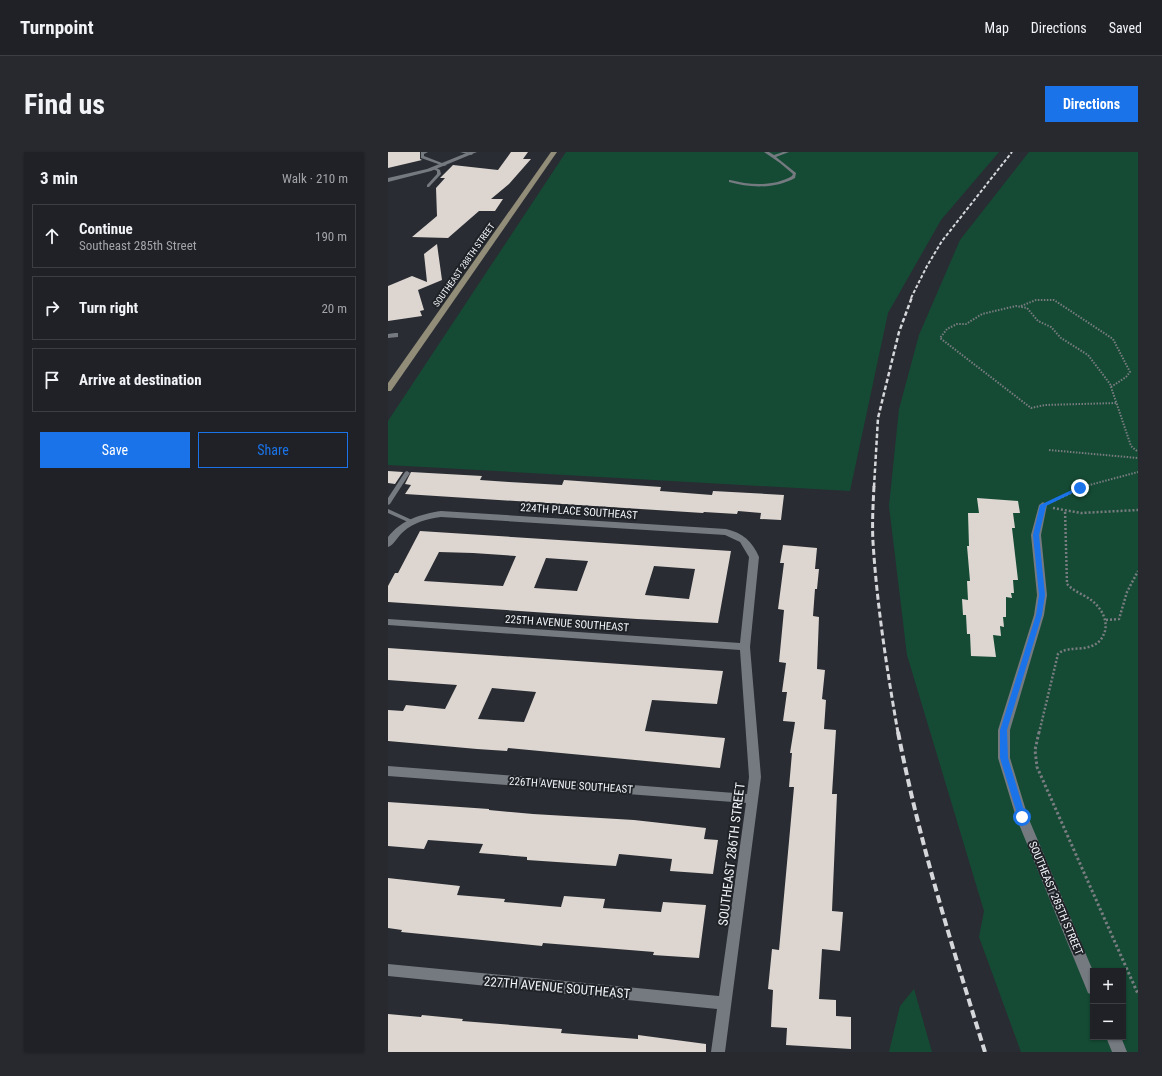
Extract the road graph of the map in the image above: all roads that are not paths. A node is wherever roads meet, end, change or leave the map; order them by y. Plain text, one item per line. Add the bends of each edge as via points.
1 (426, 152) edge
2 (462, 152) edge
3 (554, 152) edge
4 (766, 152) edge
5 (787, 152) edge
6 (473, 153) edge
7 (774, 156) junction
8 (445, 165) junction
9 (434, 168) junction
10 (388, 180) edge
11 (730, 181) dead end
12 (428, 186) dead end
13 (388, 389) edge
14 (407, 473) dead end
15 (388, 503) edge
16 (1043, 505) road end
17 (388, 511) edge
18 (410, 521) junction
19 (746, 542) joint
20 (388, 544) edge
21 (388, 622) edge
22 (745, 647) junction
23 (388, 771) edge
24 (753, 799) junction
25 (388, 970) edge
26 (1090, 981) edge
27 (725, 1003) junction
28 (1114, 1040) edge
29 (718, 1052) edge
30 (1120, 1052) edge

1 - 8 lane via 422,157
2 - 6 lane
3 - 13 street, SOUTHEAST 288TH STREET
4 - 7 lane
5 - 7 lane
6 - 8 street
7 - 11 lane via 795,174 794,177 790,180 756,185
8 - 9 street
9 - 10 street
9 - 12 lane via 439,174
14 - 15 lane
16 - 26 street, SOUTHEAST 285TH STREET via 1036,540 1042,595 1039,615 1004,730 1004,758 1022,817
17 - 18 lane
18 - 19 street, 224TH PLACE SOUTHEAST via 441,514 726,532
18 - 20 street via 395,532
19 - 22 street, SOUTHEAST 286TH STREET via 754,557
21 - 22 street, 225TH AVENUE SOUTHEAST
22 - 24 street, SOUTHEAST 286TH STREET via 755,777
23 - 24 street, 226TH AVENUE SOUTHEAST
24 - 27 street, SOUTHEAST 286TH STREET
25 - 27 street, 227TH AVENUE SOUTHEAST
27 - 29 street, SOUTHEAST 286TH STREET
28 - 30 street

